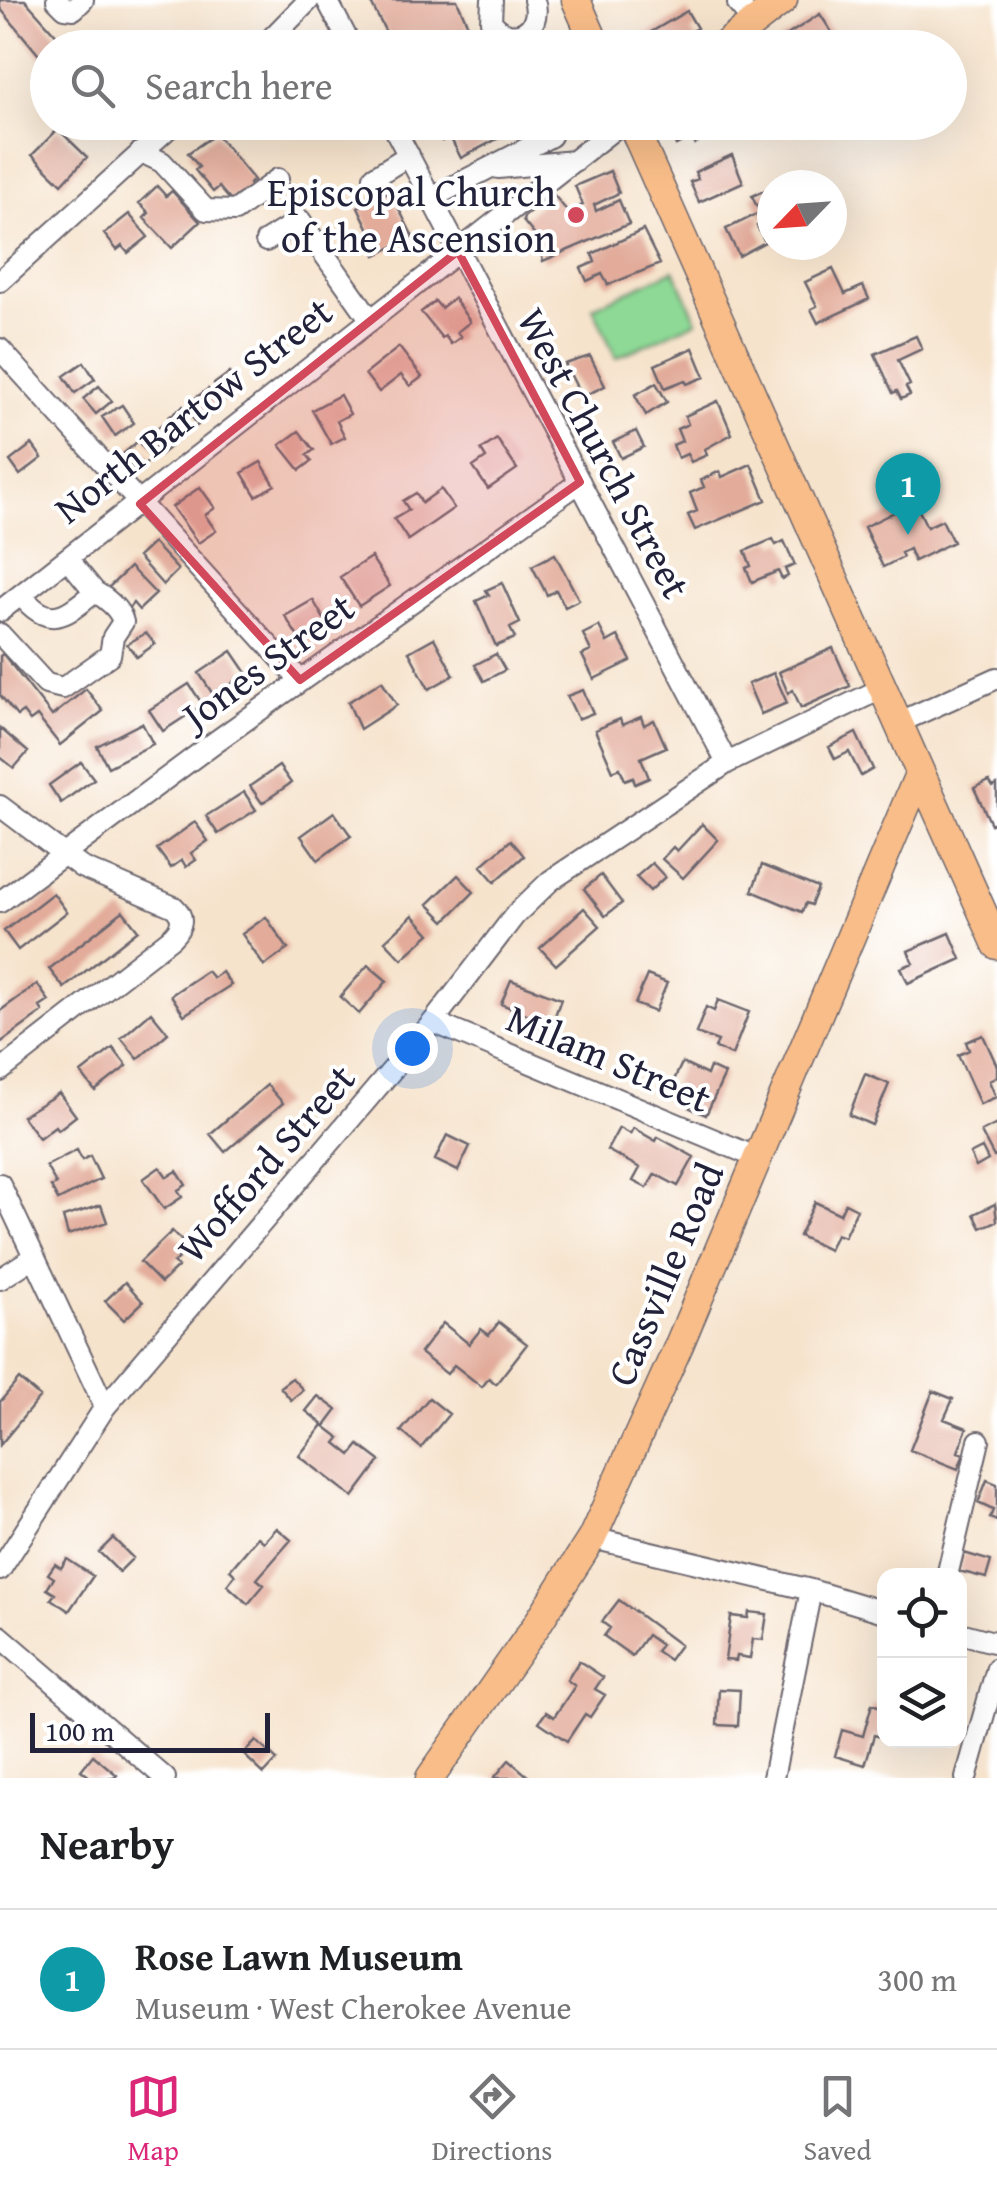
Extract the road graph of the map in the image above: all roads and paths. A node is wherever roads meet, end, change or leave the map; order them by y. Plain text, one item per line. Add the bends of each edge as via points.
1 (58, 0) edge
2 (83, 0) edge
3 (309, 0) edge
4 (327, 0) edge
5 (492, 0) edge
6 (576, 0) edge
7 (783, 0) edge
8 (537, 1) edge
9 (280, 30) edge
10 (343, 30) edge
11 (499, 30) edge
12 (528, 30) edge
13 (589, 30) edge
14 (734, 30) edge
15 (155, 140) edge
16 (401, 140) edge
17 (543, 140) edge
18 (603, 140) edge
19 (635, 140) edge
20 (141, 152) junction
21 (409, 156) junction
22 (576, 161) junction
23 (487, 170) junction
24 (374, 176) dead end
25 (278, 179) dead end
26 (431, 198) junction
27 (266, 242) dead end
28 (458, 251) junction
29 (0, 281) edge
30 (371, 320) junction
31 (0, 349) edge
32 (580, 482) junction
33 (140, 504) junction
34 (68, 559) junction
35 (95, 592) junction
36 (21, 595) junction
37 (0, 611) edge
38 (0, 634) edge
39 (997, 678) edge
40 (300, 680) junction
41 (883, 688) junction
42 (898, 723) junction
43 (727, 763) junction
44 (920, 772) junction
45 (0, 806) edge
46 (945, 828) junction
47 (891, 840) junction
48 (61, 853) junction
49 (0, 902) edge
50 (997, 945) edge
51 (434, 1022) junction
52 (0, 1072) edge
53 (758, 1158) junction
54 (0, 1184) edge
55 (34, 1256) junction
56 (0, 1279) edge
57 (105, 1407) junction
58 (979, 1441) dead end
59 (592, 1538) junction
60 (949, 1568) edge
61 (0, 1570) edge
62 (812, 1590) junction
63 (877, 1610) edge
64 (967, 1635) edge
65 (0, 1636) edge
66 (997, 1643) edge
67 (997, 1668) edge
68 (165, 1778) edge
69 (430, 1778) edge
70 (773, 1778) edge
71 (966, 1778) edge

1 - 2 street via 74,9
3 - 9 street
4 - 10 street
5 - 11 street via 491,22
6 - 13 main road
7 - 14 main road via 746,13
8 - 12 street
15 - 20 street
16 - 21 street, West Church Street
17 - 23 street
18 - 22 street, North Bartow Street
19 - 41 main road
20 - 25 street via 162,162 206,210 235,211
20 - 29 street
21 - 24 street
21 - 26 street, West Church Street
22 - 23 street
22 - 28 street, North Bartow Street
23 - 26 street
26 - 28 street, West Church Street
27 - 30 street via 300,220
28 - 30 street, North Bartow Street
28 - 32 street, West Church Street
30 - 33 street, North Bartow Street
31 - 33 street
32 - 40 street, Jones Street
32 - 43 street, West Church Street
33 - 34 street, North Bartow Street
33 - 40 street
34 - 35 street
34 - 36 street, North Bartow Street
35 - 36 street via 54,618
35 - 38 street via 123,622 110,656 63,688 46,684
36 - 37 street, North Bartow Street
39 - 42 street
40 - 48 street, Jones Street
41 - 42 main road
41 - 43 street, Wofford Street
42 - 44 main road
43 - 51 street, Wofford Street via 550,881 515,915
44 - 46 main road
44 - 47 main road, Cassville Road
45 - 48 street
46 - 47 main road via 920,826
46 - 50 main road
47 - 53 main road, Cassville Road
48 - 49 street, Jones Street
48 - 52 street via 174,907 182,921 172,937
51 - 53 street, Milam Street
51 - 57 street, Wofford Street
53 - 59 main road, Cassville Road
54 - 55 street
55 - 56 street
55 - 57 street
57 - 61 street, Wofford Street
58 - 60 street
59 - 62 street
59 - 69 main road, Cassville Road
62 - 63 street
62 - 70 street
64 - 66 street
65 - 68 street
67 - 71 street

